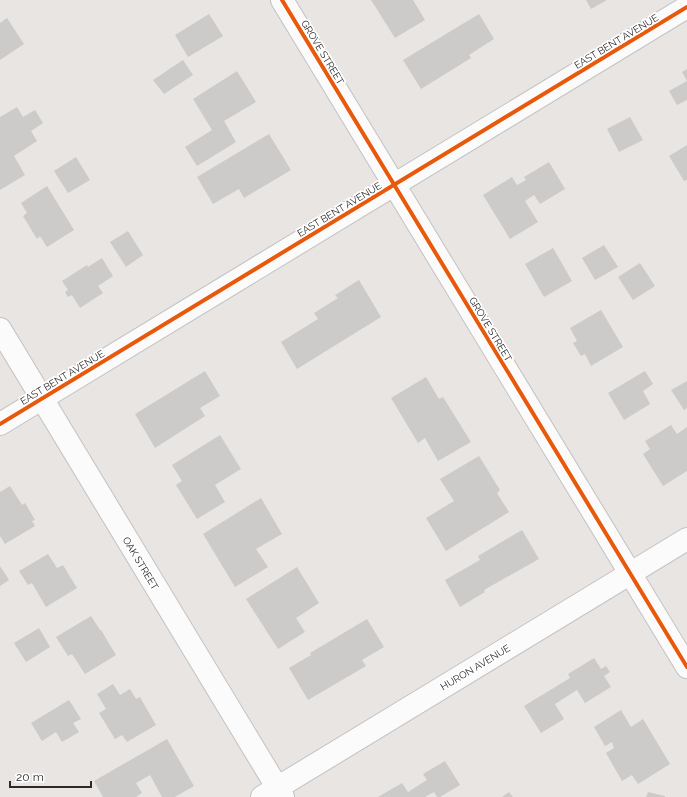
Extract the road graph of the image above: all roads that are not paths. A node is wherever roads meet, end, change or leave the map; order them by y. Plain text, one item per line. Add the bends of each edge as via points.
1 (282, 0) edge
2 (687, 7) edge
3 (395, 185) junction
4 (0, 329) edge
5 (42, 399) junction
6 (0, 424) edge
7 (687, 538) edge
8 (630, 573) junction
9 (687, 667) edge
10 (274, 794) edge

1 - 3 street, GROVE STREET
2 - 3 street, EAST BENT AVENUE
3 - 5 street, EAST BENT AVENUE
3 - 8 street, GROVE STREET
4 - 5 street, OAK STREET
5 - 6 street, EAST BENT AVENUE
5 - 10 street, OAK STREET
7 - 8 street, HURON AVENUE
8 - 9 street, GROVE STREET
8 - 10 street, HURON AVENUE

